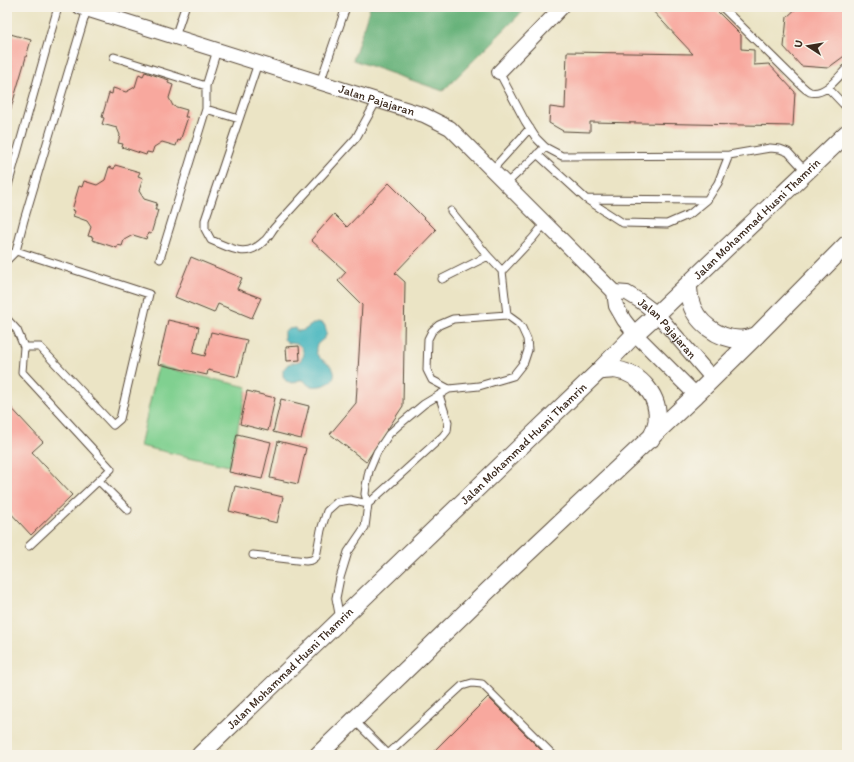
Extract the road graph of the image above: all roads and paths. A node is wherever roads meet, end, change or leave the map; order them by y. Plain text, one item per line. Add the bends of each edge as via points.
1 (58, 7) edge
2 (185, 7) edge
3 (346, 7) edge
4 (562, 7) edge
5 (722, 7) edge
6 (83, 8) edge
7 (175, 37) junction
8 (217, 50) junction
9 (114, 57) dead end
10 (258, 63) junction
11 (847, 68) edge
12 (499, 72) joint
13 (320, 83) junction
14 (206, 86) junction
15 (828, 88) junction
16 (376, 100) junction
17 (847, 108) edge
18 (206, 109) junction
19 (239, 119) junction
20 (530, 128) junction
21 (847, 133) edge
22 (545, 147) junction
23 (537, 154) junction
24 (729, 155) junction
25 (492, 170) junction
26 (807, 171) junction
27 (506, 184) junction
28 (7, 189) edge
29 (586, 199) junction
30 (707, 200) junction
31 (451, 211) dead end
32 (545, 223) junction
33 (847, 244) edge
34 (16, 251) junction
35 (488, 256) junction
36 (160, 259) dead end
37 (7, 260) edge
38 (502, 271) junction
39 (442, 278) dead end
40 (688, 285) junction
41 (614, 292) junction
42 (657, 314) junction
43 (507, 316) junction
44 (7, 319) edge
45 (635, 334) junction
46 (756, 336) junction
47 (24, 347) junction
48 (598, 371) junction
49 (713, 379) junction
50 (449, 389) junction
51 (440, 395) junction
52 (696, 395) junction
53 (651, 439) junction
54 (99, 481) junction
55 (368, 504) junction
56 (128, 510) dead end
57 (29, 546) dead end
58 (253, 555) dead end
59 (340, 619) junction
60 (354, 720) junction
61 (200, 755) edge
62 (318, 755) edge
63 (388, 755) edge
64 (553, 755) edge

1 - 28 lane
2 - 7 lane
3 - 13 lane
4 - 12 street
5 - 15 lane via 802,86 810,92
6 - 7 street, Jalan Pajajaran
6 - 34 lane
7 - 8 street, Jalan Pajajaran
8 - 10 street, Jalan Pajajaran
8 - 14 lane
9 - 14 lane
10 - 13 street, Jalan Pajajaran
10 - 19 lane
11 - 15 lane
12 - 20 lane
13 - 16 street, Jalan Pajajaran
14 - 18 lane
15 - 17 lane
16 - 19 lane via 356,138 265,241 252,250 243,252 211,240 205,229 205,220
16 - 25 street, Jalan Pajajaran via 424,115 450,128
18 - 19 lane
18 - 36 lane
20 - 22 lane
20 - 25 lane
21 - 26 street, Jalan Mohammad Husni Thamrin
22 - 23 lane
22 - 24 lane via 562,156
23 - 27 lane
23 - 29 lane
24 - 26 lane via 780,148 788,152
24 - 30 lane via 718,183
25 - 27 street, Jalan Pajajaran
26 - 40 street, Jalan Mohammad Husni Thamrin
27 - 32 street, Jalan Pajajaran
29 - 30 lane
29 - 30 lane via 624,222 667,224 690,214
31 - 35 lane
32 - 38 lane
32 - 41 street, Jalan Pajajaran
33 - 46 street
34 - 37 lane
34 - 47 lane via 150,294 120,419 113,425 40,347
35 - 38 lane
35 - 39 lane
38 - 43 lane
40 - 42 street, Jalan Mohammad Husni Thamrin
40 - 46 street via 690,301 697,316 709,329 724,336 740,339
41 - 42 street, Jalan Pajajaran via 627,293
41 - 45 street, Jalan Pajajaran via 616,306
42 - 45 street, Jalan Mohammad Husni Thamrin
42 - 49 street, Jalan Pajajaran
43 - 50 lane via 518,323 527,339 528,350 524,362 513,376 480,386
43 - 50 lane via 453,319 432,331 428,339 427,370 432,380
44 - 47 lane via 17,330
45 - 48 street, Jalan Mohammad Husni Thamrin
45 - 52 street, Jalan Pajajaran
46 - 49 street
47 - 54 lane via 22,372 111,469
48 - 53 street via 617,370 634,375 648,387 656,404 657,422
48 - 59 street, Jalan Mohammad Husni Thamrin
49 - 52 street
50 - 51 lane
51 - 55 lane via 424,404 400,424 389,434 377,452 369,470 366,486
51 - 55 lane via 448,422 447,431
52 - 53 street
53 - 60 street via 502,577
54 - 56 lane
54 - 57 lane
55 - 58 lane via 350,500 337,502 326,511 316,557 312,560
55 - 59 lane via 365,527 348,552 340,578 336,598
59 - 61 street, Jalan Mohammad Husni Thamrin
60 - 62 street
60 - 63 lane
63 - 64 lane via 462,686 472,683 482,684

